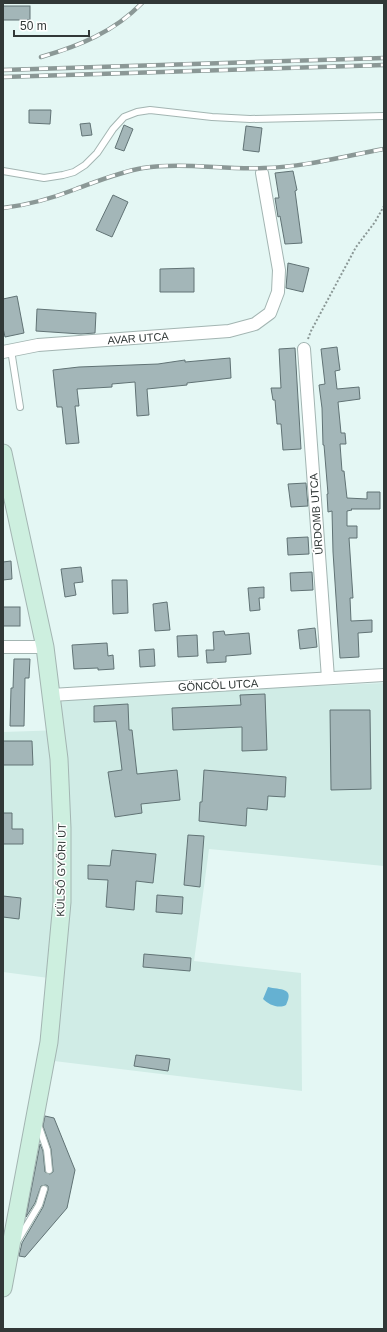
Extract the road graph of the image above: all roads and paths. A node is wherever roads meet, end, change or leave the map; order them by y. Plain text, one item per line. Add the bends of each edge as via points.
1 (384, 116) edge
2 (3, 171) edge
3 (262, 173) dead end
4 (384, 206) edge
5 (304, 350) joint
6 (7, 351) edge
7 (20, 407) dead end
8 (3, 453) edge
9 (7, 493) edge
10 (3, 647) edge
11 (45, 647) junction
12 (384, 675) edge
13 (328, 678) junction
14 (51, 695) junction
15 (36, 1113) junction
16 (49, 1170) dead end
17 (44, 1189) dead end
18 (9, 1258) junction
19 (3, 1288) edge

1 - 2 lane via 250,119 150,110 124,117 97,154 74,172 44,178
3 - 6 street, AVAR UTCA via 279,270 278,292 270,313 255,324 229,332 38,345
4 - 5 path via 356,247 310,331
5 - 13 street, ÚRDOMB UTCA
6 - 7 lane
8 - 9 main road, KÜLSŐ GYŐRI ÚT
9 - 11 main road, KÜLSŐ GYŐRI ÚT
10 - 11 street
11 - 14 main road, KÜLSŐ GYŐRI ÚT
12 - 13 street, GÖNCÖL UTCA
13 - 14 street, GÖNCÖL UTCA
14 - 15 main road, KÜLSŐ GYŐRI ÚT via 59,759 62,902 49,1042
15 - 16 lane via 47,1150
15 - 18 main road, KÜLSŐ GYŐRI ÚT
17 - 18 lane
18 - 19 main road, KÜLSŐ GYŐRI ÚT

